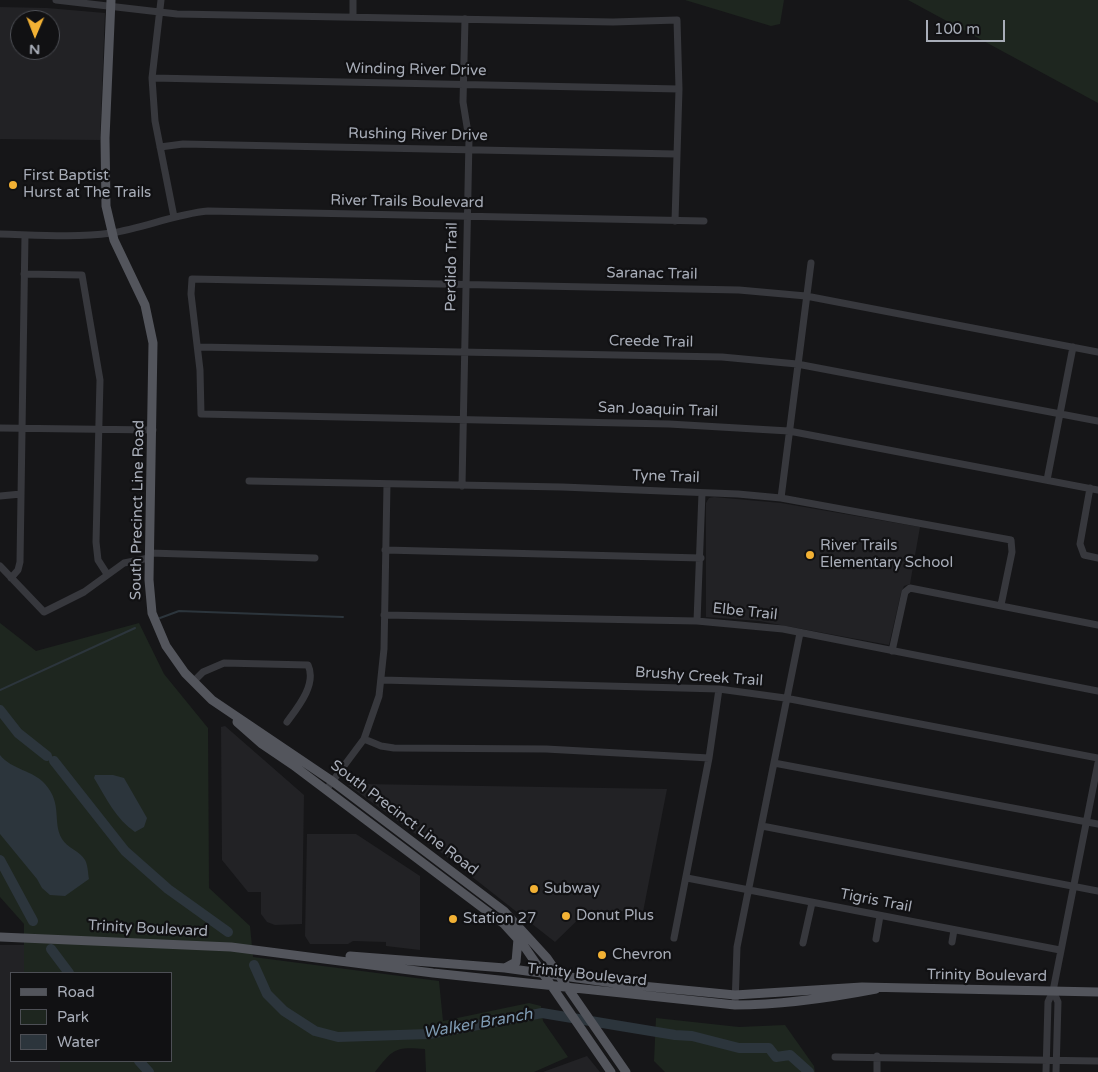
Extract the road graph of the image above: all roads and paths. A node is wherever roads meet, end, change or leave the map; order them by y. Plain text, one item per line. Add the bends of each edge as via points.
1 (56, 0) edge
2 (162, 0) edge
3 (353, 0) edge
4 (111, 3) edge
5 (160, 12) junction
6 (354, 17) junction
7 (465, 19) junction
8 (152, 78) junction
9 (463, 85) junction
10 (679, 89) junction
11 (160, 147) junction
12 (469, 150) junction
13 (676, 154) junction
14 (174, 216) junction
15 (467, 217) junction
16 (675, 220) junction
17 (704, 221) dead end
18 (112, 233) junction
19 (0, 234) edge
20 (25, 235) junction
21 (811, 263) dead end
22 (24, 274) junction
23 (466, 284) junction
24 (806, 296) junction
25 (198, 347) junction
26 (1073, 347) junction
27 (465, 351) junction
28 (1098, 352) edge
29 (797, 364) junction
30 (1060, 414) junction
31 (463, 420) junction
32 (1098, 421) edge
33 (0, 428) edge
34 (22, 428) junction
35 (99, 429) junction
36 (152, 430) junction
37 (789, 431) junction
38 (1047, 480) junction
39 (249, 481) dead end
40 (387, 484) junction
41 (462, 486) junction
42 (1094, 489) edge
43 (702, 492) junction
44 (21, 494) junction
45 (0, 496) edge
46 (781, 498) junction
47 (385, 550) junction
48 (149, 556) junction
49 (316, 558) dead end
50 (701, 558) junction
51 (1098, 558) edge
52 (0, 566) edge
53 (107, 574) junction
54 (12, 578) junction
55 (1001, 605) junction
56 (384, 616) junction
57 (697, 621) junction
58 (1098, 625) edge
59 (800, 633) junction
60 (892, 651) junction
61 (382, 680) junction
62 (194, 681) junction
63 (719, 689) junction
64 (1098, 691) edge
65 (785, 698) junction
66 (212, 700) junction
67 (287, 722) dead end
68 (364, 739) junction
69 (709, 758) junction
70 (1098, 758) edge
71 (774, 762) junction
72 (1098, 763) edge
73 (332, 781) junction
74 (326, 790) junction
75 (1086, 822) junction
76 (1098, 824) edge
77 (762, 826) junction
78 (377, 829) junction
79 (447, 868) junction
80 (686, 878) junction
81 (463, 880) junction
82 (1073, 887) junction
83 (455, 888) junction
84 (748, 890) junction
85 (1098, 891) edge
86 (812, 903) junction
87 (880, 916) junction
88 (954, 930) junction
89 (0, 937) edge
90 (674, 938) dead end
91 (518, 939) junction
92 (876, 939) dead end
93 (952, 942) dead end
94 (803, 943) dead end
95 (1060, 950) junction
96 (295, 954) junction
97 (505, 968) junction
98 (541, 972) junction
99 (558, 975) junction
100 (551, 985) junction
101 (566, 988) junction
102 (876, 989) junction
103 (1053, 991) junction
104 (1098, 992) edge
105 (735, 995) junction
106 (735, 1005) junction
107 (877, 1056) junction
108 (834, 1057) dead end
109 (1046, 1061) junction
110 (1056, 1061) junction
111 (1098, 1062) edge
112 (611, 1072) edge
113 (626, 1072) edge
114 (877, 1072) edge
115 (1046, 1072) edge
116 (1056, 1072) edge

1 - 4 street
2 - 5 street
3 - 6 street
4 - 5 street
4 - 18 main road, South Precinct Line Road via 105,183
5 - 6 street
5 - 8 street
6 - 7 street
7 - 9 street, Perdido Trail
7 - 10 street via 677,20
8 - 9 street, Winding River Drive
8 - 11 street
9 - 10 street, Winding River Drive
9 - 12 street, Perdido Trail
10 - 13 street
11 - 12 street, Rushing River Drive via 184,144
11 - 14 street
12 - 13 street, Rushing River Drive
12 - 15 street, Perdido Trail
13 - 16 street
14 - 15 street, River Trails Boulevard via 208,211
14 - 18 street, River Trails Boulevard via 151,225
15 - 16 street, River Trails Boulevard
15 - 23 street, Perdido Trail
16 - 17 street, River Trails Boulevard
18 - 20 street, River Trails Boulevard
18 - 36 main road, South Precinct Line Road via 146,305 152,331
19 - 20 street, River Trails Boulevard
20 - 22 street
21 - 24 street
22 - 34 street
22 - 35 street via 82,275 99,370
23 - 24 street, Saranac Trail via 739,290
23 - 25 street, Saranac Trail via 192,279
23 - 27 street, Perdido Trail
24 - 26 street, Saranac Trail
24 - 29 street
25 - 27 street, Creede Trail
25 - 31 street, San Joaquin Trail via 201,414
26 - 28 street, Saranac Trail
26 - 30 street
27 - 29 street, Creede Trail via 722,357
27 - 31 street, Perdido Trail
29 - 30 street, Creede Trail
29 - 37 street
30 - 32 street, Creede Trail
30 - 38 street
31 - 37 street, San Joaquin Trail via 688,424
31 - 41 street, Perdido Trail
33 - 34 street
34 - 35 street
34 - 44 street
35 - 36 street
35 - 53 street via 97,548 98,560
36 - 48 main road, South Precinct Line Road
37 - 38 street, San Joaquin Trail
37 - 46 street
38 - 42 street, San Joaquin Trail
39 - 40 street, Tyne Trail
40 - 41 street, Tyne Trail
40 - 47 street
41 - 43 street, Tyne Trail
42 - 51 street via 1080,544 1084,555
43 - 46 street, Tyne Trail
43 - 50 street
44 - 45 street
44 - 54 street via 20,562
46 - 55 street, Tyne Trail via 1011,540 1012,552
47 - 50 street
47 - 56 street
48 - 49 street
48 - 53 street via 124,563
48 - 62 main road, South Precinct Line Road via 152,613 166,646
50 - 57 street
52 - 54 street
53 - 54 street via 84,592 44,612
55 - 58 street
55 - 60 street via 910,588 905,592
56 - 57 street, Elbe Trail
56 - 61 street
57 - 59 street, Elbe Trail
59 - 60 street, Elbe Trail
59 - 65 street
60 - 64 street, Elbe Trail
61 - 63 street, Brushy Creek Trail
61 - 68 street
62 - 66 main road, South Precinct Line Road
62 - 67 street via 203,672 224,664 304,664 310,668 311,677 307,690
63 - 65 street, Brushy Creek Trail
63 - 69 street
65 - 70 street, Brushy Creek Trail
65 - 71 street
66 - 73 main road, South Precinct Line Road
66 - 74 main road via 262,744
68 - 69 street via 394,748 555,750
68 - 73 street
69 - 80 street
71 - 75 street
71 - 77 street
72 - 75 street
73 - 74 street
73 - 79 main road, South Precinct Line Road
74 - 78 main road
75 - 76 street
75 - 82 street
77 - 82 street
77 - 84 street
78 - 79 main road via 387,831 440,871
78 - 83 main road
79 - 81 main road, South Precinct Line Road
80 - 84 street, Tigris Trail
80 - 90 street
81 - 83 main road
81 - 99 main road, South Precinct Line Road via 527,933
82 - 85 street
82 - 95 street
83 - 91 main road via 492,914
84 - 86 street, Tigris Trail
84 - 105 street via 737,947
86 - 87 street, Tigris Trail
86 - 94 street
87 - 88 street, Tigris Trail
87 - 92 street
88 - 93 street
88 - 95 street, Tigris Trail
89 - 96 main road, Trinity Boulevard via 166,944
91 - 97 main road via 516,962
91 - 98 main road
95 - 103 street
96 - 97 main road, Trinity Boulevard
96 - 100 main road, Trinity Boulevard
97 - 98 main road, Trinity Boulevard
98 - 99 main road, Trinity Boulevard
98 - 100 main road
99 - 101 main road, South Precinct Line Road
99 - 105 main road, Trinity Boulevard
100 - 101 main road, Trinity Boulevard
100 - 112 main road
101 - 106 main road, Trinity Boulevard
101 - 113 main road, South Precinct Line Road
102 - 103 main road, Trinity Boulevard
102 - 105 main road, Trinity Boulevard via 862,987
102 - 106 main road, Trinity Boulevard via 810,1001
103 - 104 main road, Trinity Boulevard
103 - 109 street via 1048,1002
103 - 110 street via 1058,1002
105 - 106 street
107 - 108 street
107 - 109 street
107 - 114 street
109 - 110 street
109 - 115 street
110 - 111 street
110 - 116 street

